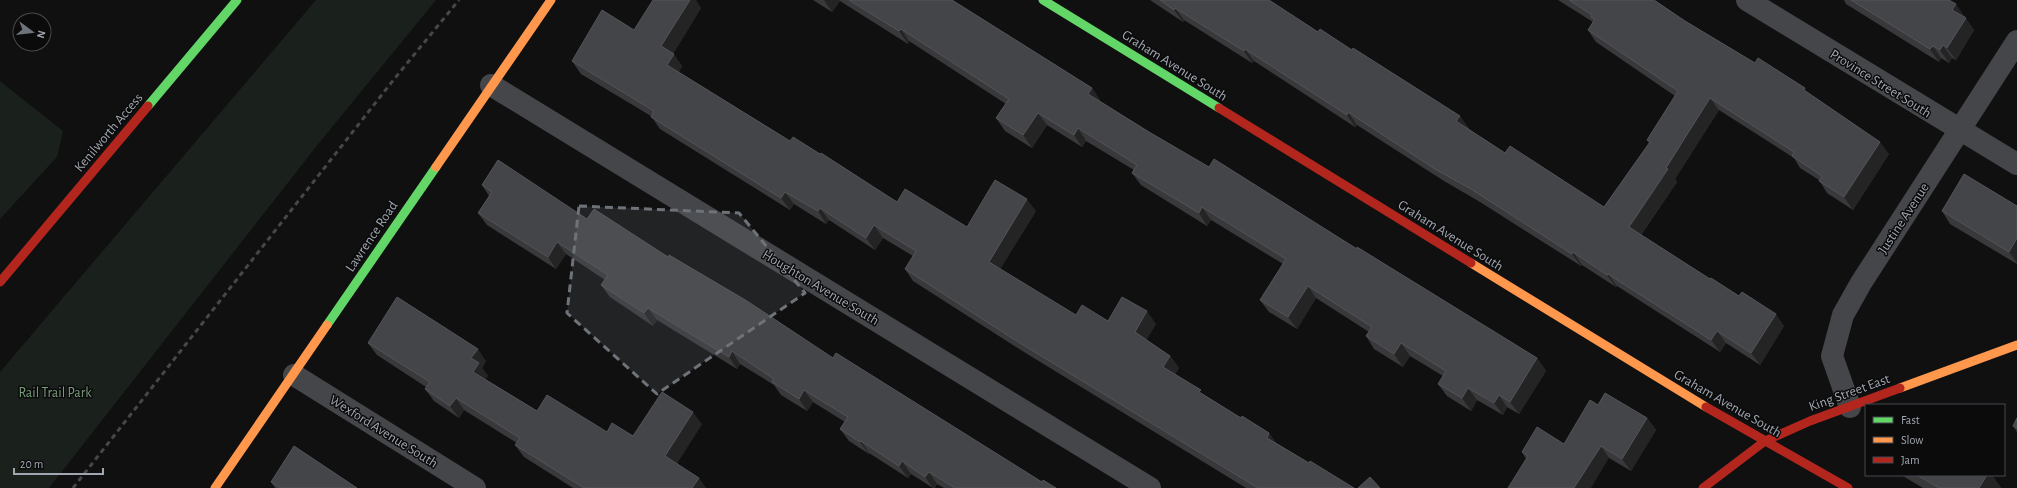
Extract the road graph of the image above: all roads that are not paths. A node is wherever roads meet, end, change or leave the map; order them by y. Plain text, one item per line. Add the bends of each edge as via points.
1 (237, 0) edge
2 (552, 0) edge
3 (1043, 0) edge
4 (1747, 0) edge
5 (2017, 41) edge
6 (491, 85) junction
7 (1960, 131) junction
8 (2017, 164) edge
9 (0, 282) edge
10 (2017, 345) edge
11 (294, 375) junction
12 (1850, 407) junction
13 (1765, 441) junction
14 (215, 488) edge
15 (475, 488) edge
16 (1150, 488) edge
17 (1703, 488) edge
18 (1848, 488) edge

1 - 9 street, Kenilworth Access
2 - 6 street, Lawrence Road
3 - 13 street, Graham Avenue South via 1712,411
4 - 7 street, Province Street South
5 - 7 street, Justine Avenue
6 - 11 street, Lawrence Road
6 - 16 street, Houghton Avenue South
7 - 8 street, Province Street South
7 - 12 street, Justine Avenue via 1843,315 1832,356
10 - 12 street, King Street East
11 - 14 street, Lawrence Road
11 - 15 street, Wexford Avenue South
12 - 13 street, King Street East
13 - 17 street, King Street East
13 - 18 street, Graham Avenue South

